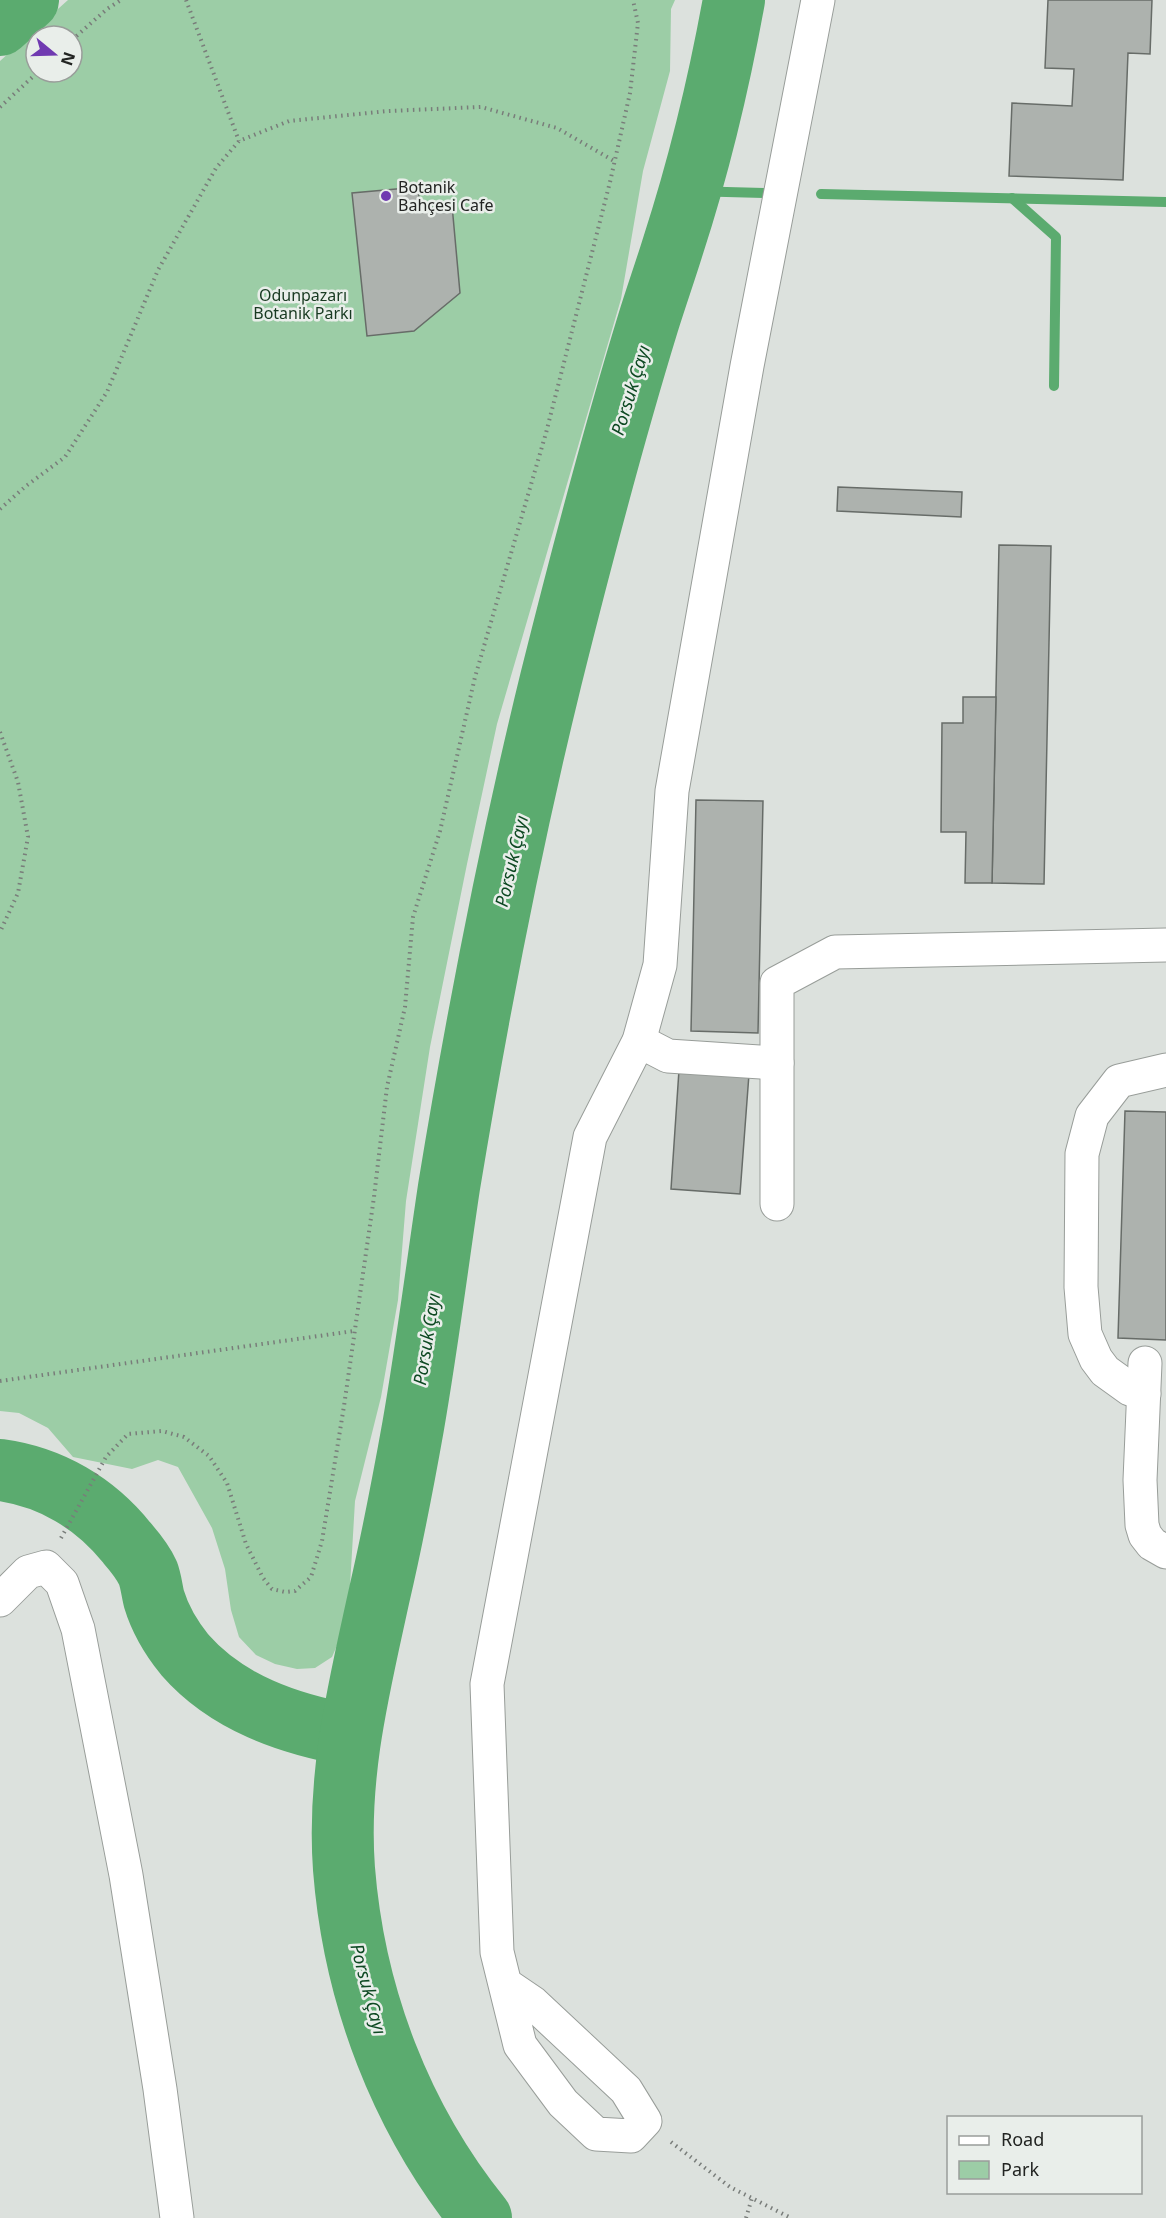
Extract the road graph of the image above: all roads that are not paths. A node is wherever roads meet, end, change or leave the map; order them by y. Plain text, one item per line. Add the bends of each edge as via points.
1 (818, 0) edge
2 (1166, 945) edge
3 (639, 1041) junction
4 (777, 1063) junction
5 (1166, 1070) edge
6 (777, 1204) dead end
7 (1153, 1481) edge
8 (1166, 1552) edge
9 (0, 1600) edge
10 (505, 1983) junction
11 (177, 2218) edge

1 - 3 street via 747,366 672,791 660,965
2 - 4 street via 835,952 777,983
3 - 4 street via 668,1056
3 - 10 street via 590,1137 487,1684 497,1952
4 - 6 street
5 - 7 street via 1119,1081 1092,1116 1082,1154 1081,1287 1085,1334 1105,1371 1130,1389 1144,1378
7 - 8 street via 1142,1525 1152,1544
9 - 11 street via 28,1572 45,1568 62,1583 78,1629 126,1875
10 - 10 street via 520,2045 563,2103 596,2134 631,2136 645,2121 626,2090 533,2003

